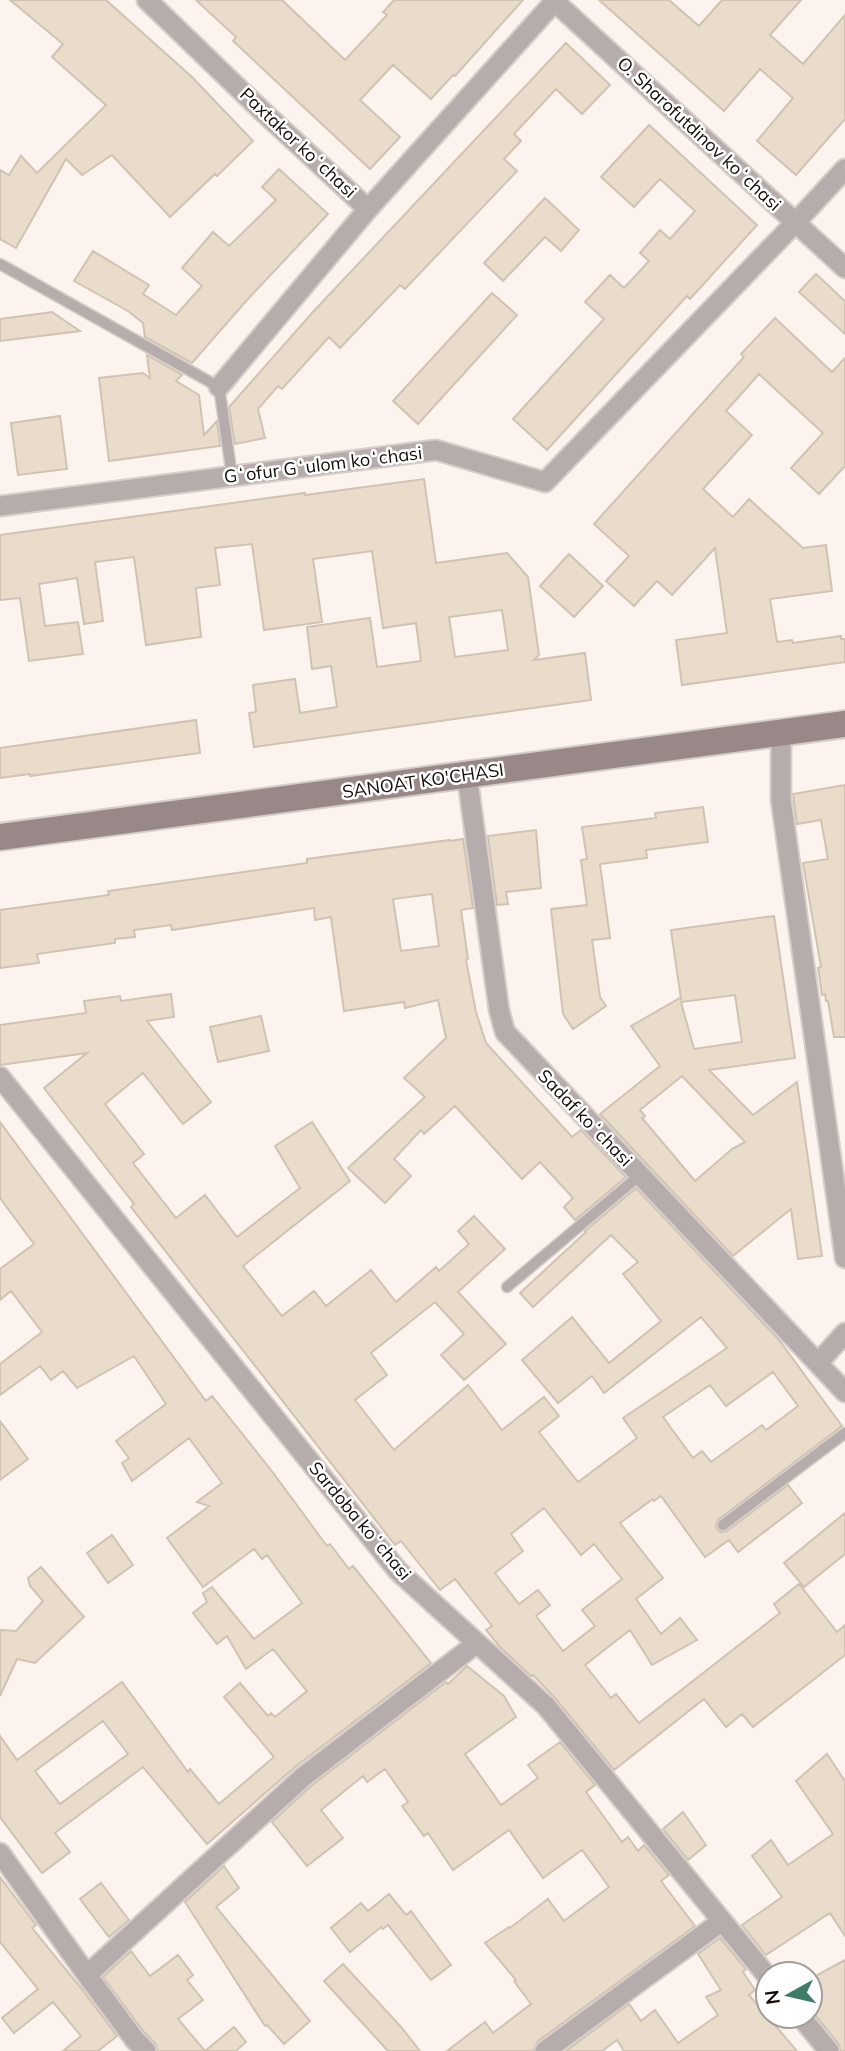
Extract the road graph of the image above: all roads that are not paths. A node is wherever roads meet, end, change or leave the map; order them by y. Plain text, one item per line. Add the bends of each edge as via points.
1 (147, 0) edge
2 (554, 1) edge
3 (845, 169) edge
4 (368, 209) junction
5 (795, 223) junction
6 (0, 264) edge
7 (845, 268) edge
8 (219, 387) junction
9 (232, 476) junction
10 (0, 506) edge
11 (845, 724) edge
12 (781, 734) junction
13 (467, 775) junction
14 (0, 837) edge
15 (0, 1077) edge
16 (640, 1175) junction
17 (845, 1258) edge
18 (507, 1287) dead end
19 (845, 1334) edge
20 (818, 1363) junction
21 (845, 1392) edge
22 (845, 1433) edge
23 (723, 1525) dead end
24 (477, 1643) junction
25 (0, 1853) edge
26 (722, 1921) junction
27 (754, 1960) edge
28 (87, 1975) junction
29 (812, 2030) edge
30 (146, 2051) edge
31 (545, 2051) edge
32 (829, 2051) edge

1 - 4 street, Paxtakor koʻchasi
2 - 4 street, Paxtakor koʻchasi
2 - 5 street, O. Sharofutdinov koʻchasi
3 - 5 street, Gʻofur Gʻulom koʻchasi
4 - 8 street
5 - 7 street, O. Sharofutdinov koʻchasi
5 - 9 street, Gʻofur Gʻulom koʻchasi via 545,482 436,450
6 - 8 lane
8 - 9 lane
9 - 10 street, Gʻofur Gʻulom koʻchasi
11 - 12 main road, SANOAT KO'CHASI
12 - 13 main road, SANOAT KO'CHASI
12 - 17 street via 780,800
13 - 14 main road, SANOAT KO'CHASI
13 - 16 street, Sadaf koʻchasi via 505,1032
15 - 24 street, Sardoba koʻchasi via 398,1571
16 - 18 lane
16 - 20 street, Sadaf koʻchasi
19 - 20 street
20 - 21 street, Sadaf koʻchasi
22 - 23 lane
24 - 26 street, Sardoba koʻchasi via 546,1706
24 - 28 street via 303,1777
25 - 28 street
26 - 27 street, Sardoba koʻchasi
26 - 31 street
28 - 30 street
29 - 32 street

